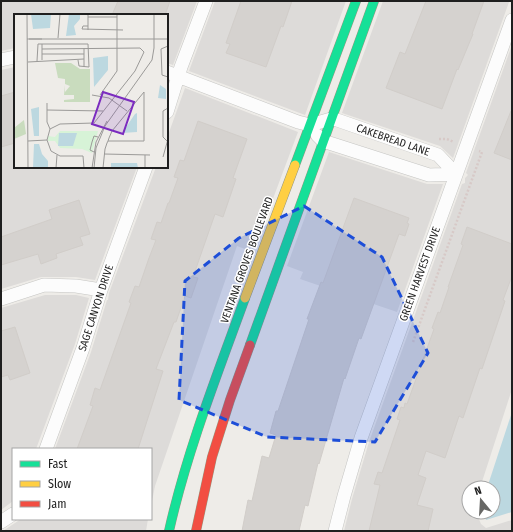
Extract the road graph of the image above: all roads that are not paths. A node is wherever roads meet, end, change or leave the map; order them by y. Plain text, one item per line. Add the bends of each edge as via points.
1 (206, 1) edge
2 (356, 1) edge
3 (374, 1) edge
4 (512, 20) edge
5 (14, 57) edge
6 (1, 60) edge
7 (173, 74) edge
8 (168, 106) edge
9 (331, 118) junction
10 (310, 126) junction
11 (323, 141) junction
12 (146, 168) edge
13 (456, 174) junction
14 (101, 290) junction
15 (1, 299) edge
16 (46, 448) edge
17 (12, 515) edge
18 (1, 522) edge
19 (169, 531) edge
20 (196, 531) edge
21 (336, 531) edge

1 - 7 street via 181,67
2 - 10 street, VENTANA GROVES BOULEVARD
3 - 9 street
4 - 13 street, GREEN HARVEST DRIVE
5 - 6 street
7 - 8 street
7 - 10 street
9 - 10 street
9 - 11 street
9 - 13 street, CAKEBREAD LANE via 438,155
10 - 11 street
10 - 19 street, VENTANA GROVES BOULEVARD via 208,398 177,496
11 - 13 street, CAKEBREAD LANE via 429,175
11 - 20 street via 230,400 212,457
12 - 14 street, SAGE CANYON DRIVE
13 - 21 street, GREEN HARVEST DRIVE via 361,438
14 - 15 street via 76,286 44,286
14 - 16 street, SAGE CANYON DRIVE
17 - 18 street

